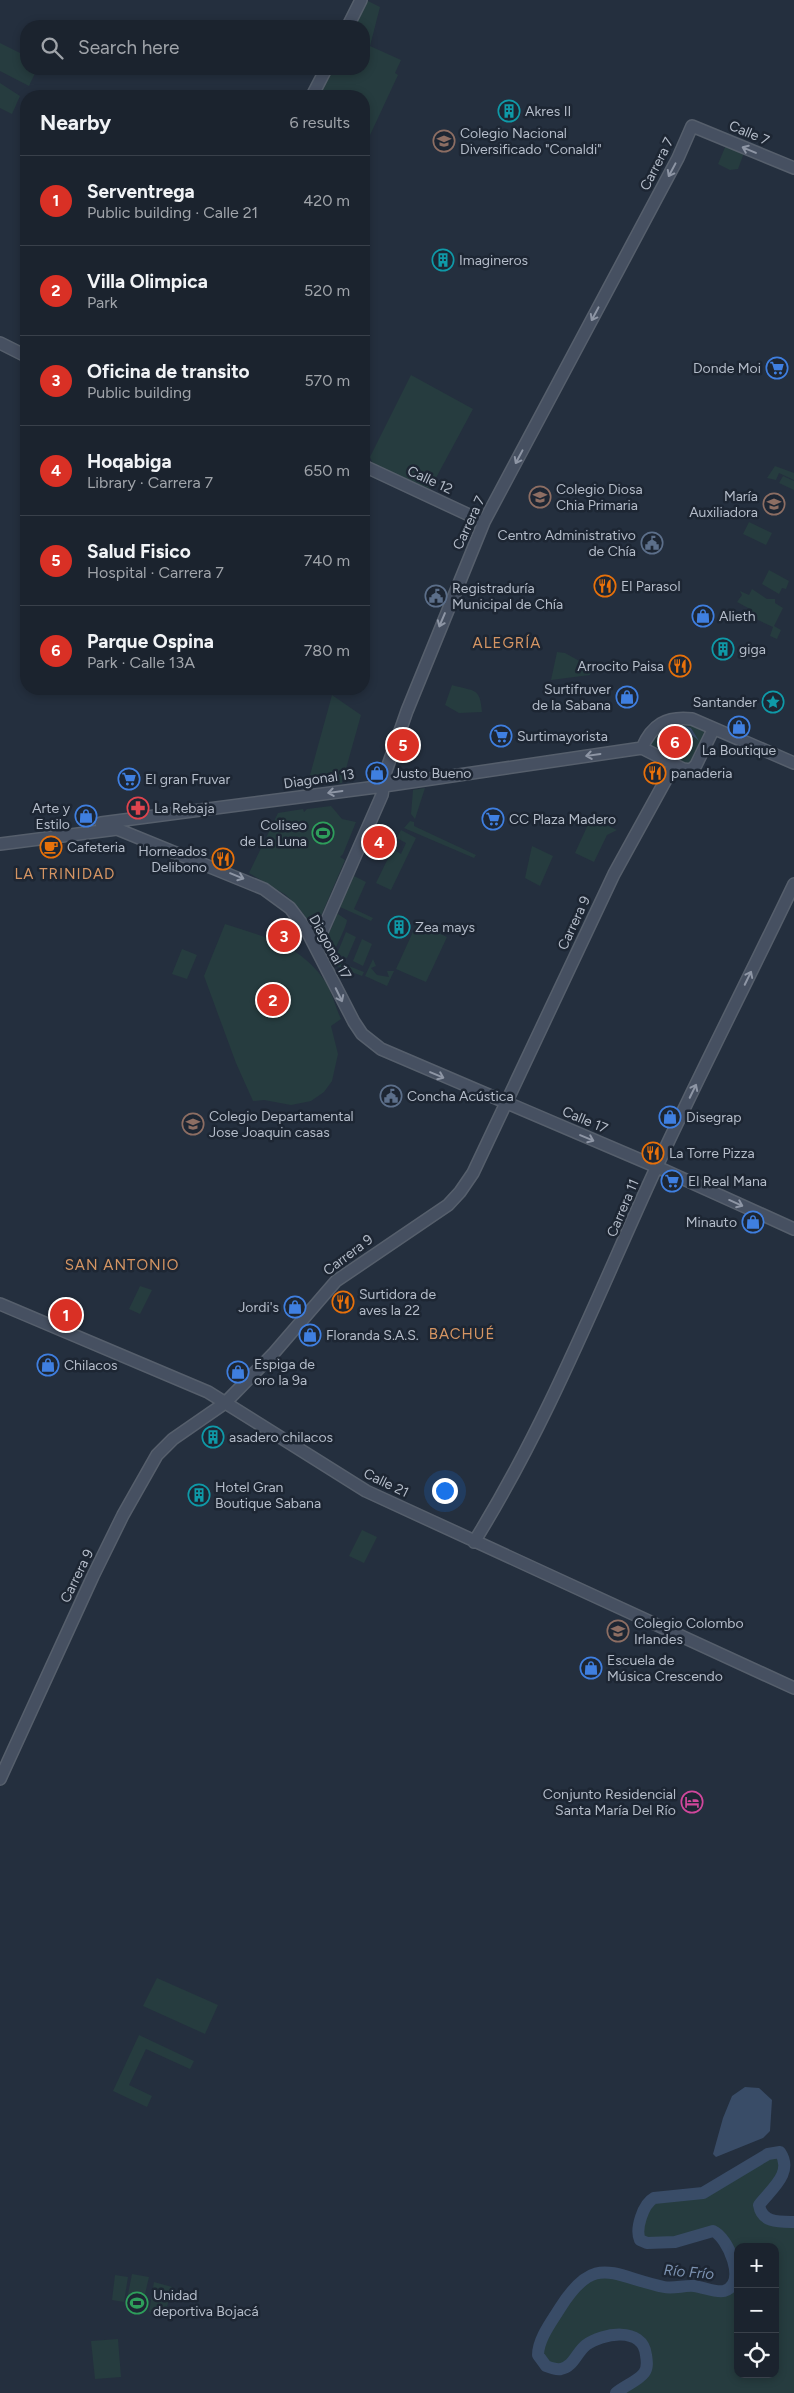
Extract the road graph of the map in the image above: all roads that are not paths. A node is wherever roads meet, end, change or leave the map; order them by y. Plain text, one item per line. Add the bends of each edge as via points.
1 (361, 0) edge
2 (351, 20) edge
3 (323, 75) edge
4 (315, 90) edge
5 (692, 126) joint
6 (794, 168) edge
7 (0, 343) edge
8 (20, 353) edge
9 (370, 469) edge
10 (484, 522) junction
11 (713, 730) junction
12 (642, 748) junction
13 (794, 763) edge
14 (674, 765) junction
15 (384, 786) junction
16 (370, 788) junction
17 (174, 813) junction
18 (0, 837) edge
19 (143, 839) junction
20 (0, 844) edge
21 (794, 884) edge
22 (306, 929) junction
23 (318, 952) junction
24 (366, 1038) joint
25 (506, 1104) junction
26 (657, 1167) junction
27 (794, 1229) edge
28 (0, 1304) edge
29 (225, 1403) junction
30 (474, 1542) junction
31 (794, 1688) edge
32 (0, 1779) edge

1 - 2 main road
3 - 4 main road
6 -> 5 main road, Calle 7
5 -> 10 main road, Carrera 7 via 674,166
7 - 8 main road
9 - 10 main road, Calle 12
10 -> 15 main road, Carrera 7 via 406,711
11 - 12 main road via 692,719 670,719 652,729
11 - 13 main road
11 - 14 main road via 696,765 690,770
12 - 14 main road
12 -> 15 main road, Diagonal 13
14 - 25 main road, Carrera 9 via 614,874
15 - 16 main road, Diagonal 13
15 - 23 main road, Carrera 7 via 321,934
16 -> 17 main road, Diagonal 13
16 - 22 main road via 376,789 377,797 321,926 315,932
17 - 18 main road, Diagonal 13
17 - 19 main road via 168,818 136,824 134,830
19 - 20 main road via 112,829
19 -> 22 main road, Diagonal 17 via 270,892 290,908
26 -> 21 main road, Carrera 11
22 - 23 main road, Diagonal 17
23 -> 24 main road, Diagonal 17 via 349,1014
24 -> 25 main road, Calle 17 via 392,1055
25 -> 26 main road, Calle 17
25 - 29 main road, Carrera 9 via 473,1173 454,1199 336,1281 273,1354
26 -> 27 main road, Calle 17
26 - 30 main road, Carrera 11 via 540,1425
28 - 29 main road, Calle 21 via 208,1392
29 - 30 main road, Calle 21 via 344,1478
29 - 32 main road, Carrera 9 via 173,1439 157,1455 93,1576
30 - 31 main road, Calle 21

